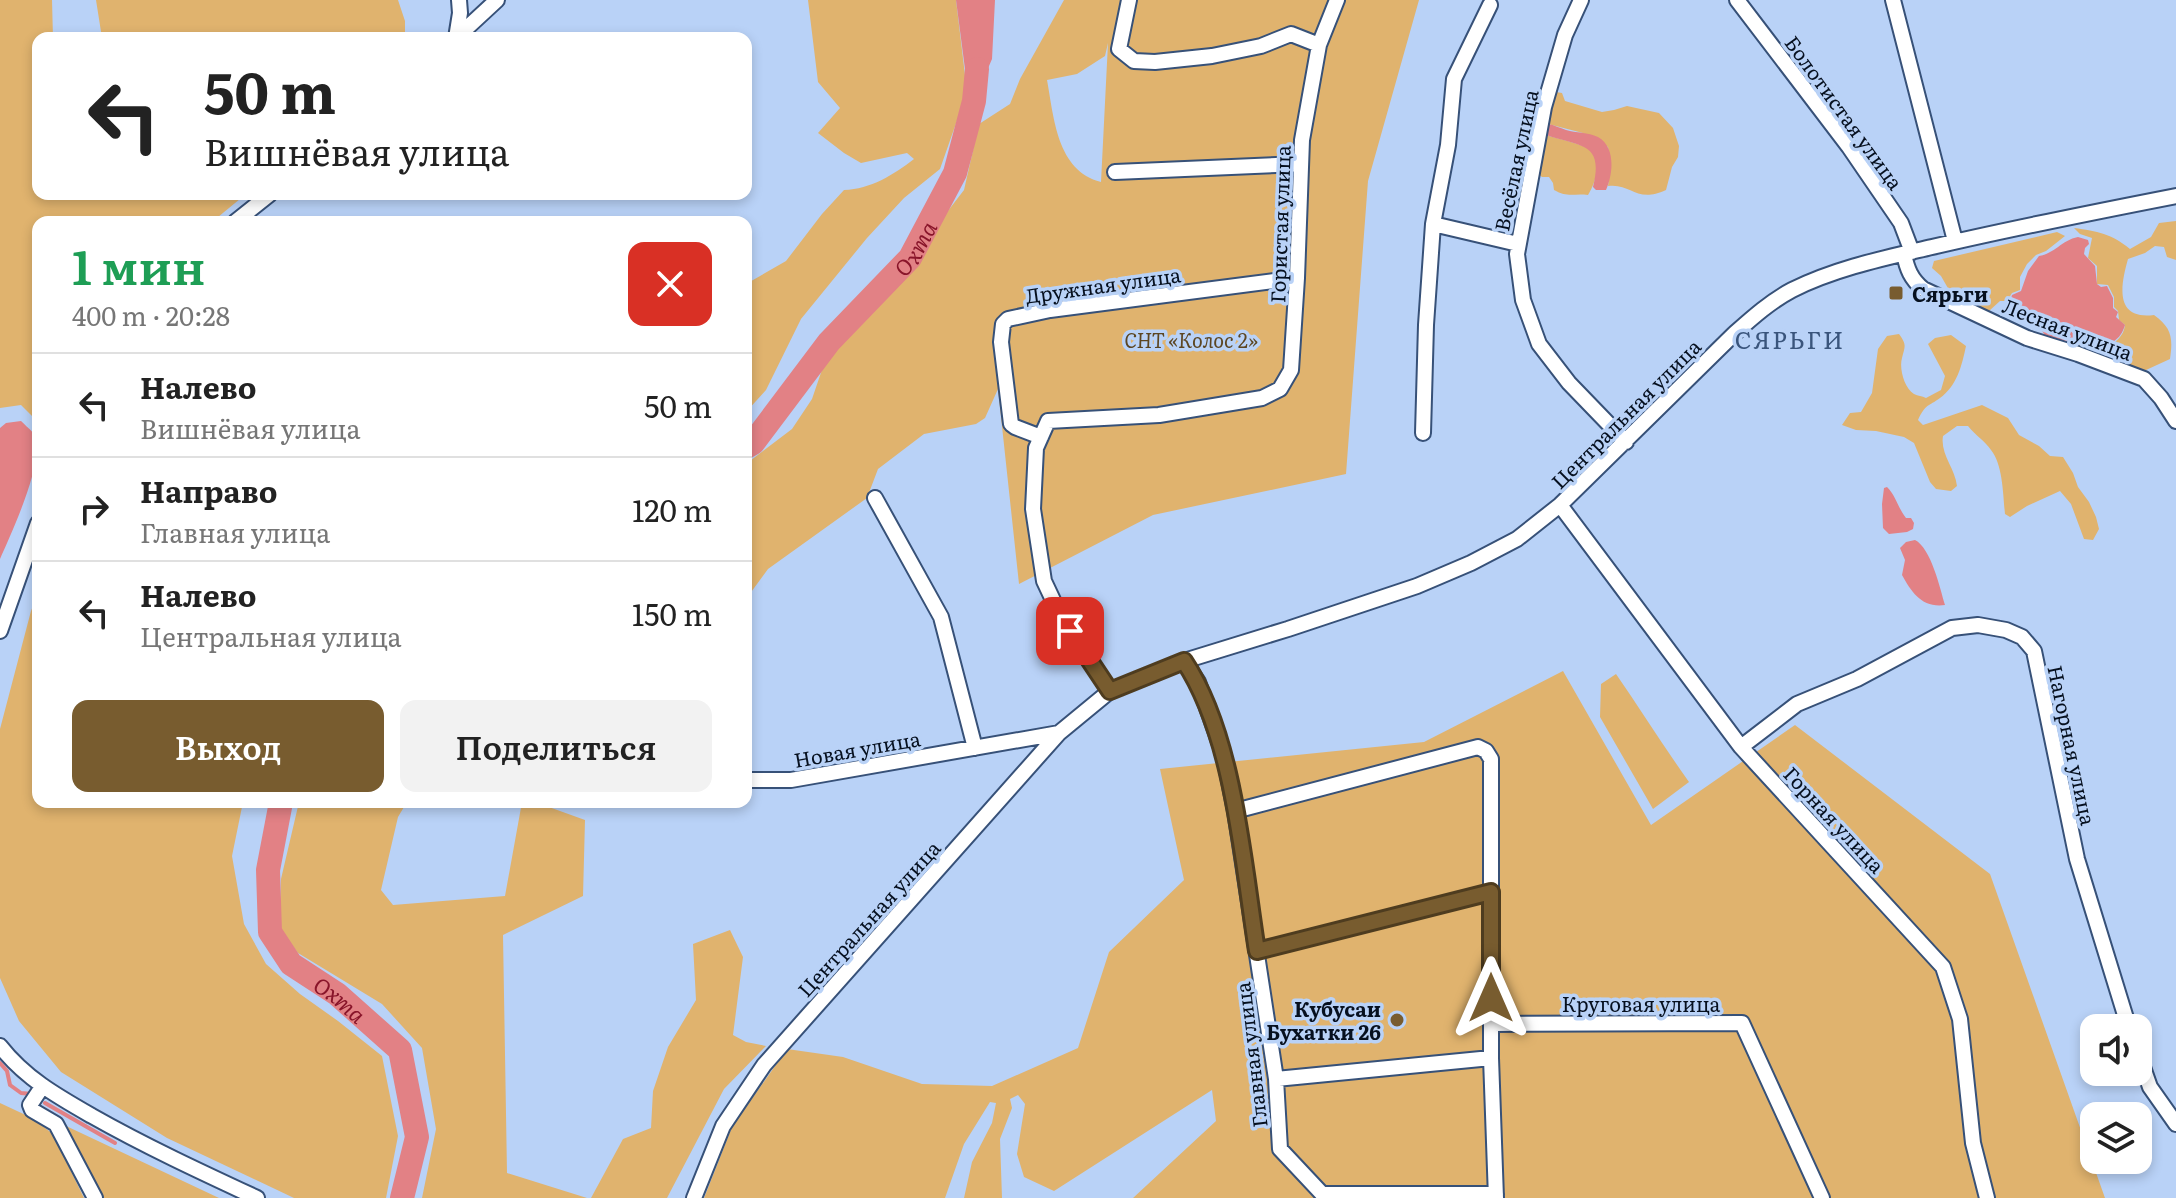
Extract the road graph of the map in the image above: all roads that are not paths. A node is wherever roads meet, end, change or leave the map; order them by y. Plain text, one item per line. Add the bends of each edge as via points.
1 (459, 0) edge
2 (497, 0) edge
3 (1337, 0) edge
4 (1581, 0) edge
5 (1737, 0) edge
6 (1893, 0) edge
7 (1128, 1) edge
8 (1490, 5) dead end
9 (457, 32) edge
10 (462, 32) edge
11 (1319, 45) junction
12 (1301, 164) junction
13 (1115, 172) dead end
14 (2176, 196) edge
15 (262, 200) edge
16 (242, 216) edge
17 (1433, 224) junction
18 (1955, 241) junction
19 (1518, 244) junction
20 (1908, 253) junction
21 (1297, 278) junction
22 (2176, 421) edge
23 (1423, 433) dead end
24 (1041, 437) junction
25 (1626, 442) junction
26 (875, 498) dead end
27 (1560, 505) junction
28 (32, 540) edge
29 (0, 631) edge
30 (1184, 661) junction
31 (1110, 691) junction
32 (1059, 733) junction
33 (1741, 747) junction
34 (975, 748) junction
35 (752, 780) edge
36 (1235, 811) junction
37 (1491, 892) junction
38 (1257, 951) junction
39 (2125, 1014) edge
40 (1491, 1024) junction
41 (0, 1046) edge
42 (1491, 1058) junction
43 (1276, 1079) junction
44 (2150, 1086) edge
45 (42, 1087) junction
46 (2176, 1124) edge
47 (1324, 1196) edge
48 (1496, 1196) edge
49 (95, 1198) edge
50 (257, 1198) edge
51 (694, 1198) edge
52 (1822, 1198) edge
53 (1987, 1198) edge

1 - 9 street
2 - 10 street
3 - 11 street, Гористая улица
4 - 19 street, Весёлая улица via 1544,107
5 - 20 street, Болотистая улица via 1901,223
6 - 18 street
7 - 11 street via 1119,49 1134,61 1212,56 1291,34
8 - 17 street via 1454,79
11 - 12 street, Гористая улица
12 - 13 street
12 - 21 street, Гористая улица
14 - 18 street, Центральная улица
15 - 16 street
17 - 19 street
17 - 23 street
18 - 20 street, Центральная улица
19 - 25 street, Весёлая улица via 1523,300 1539,344
20 - 22 street, Лесная улица via 1908,271 1923,289 2027,338 2144,379
20 - 25 street, Центральная улица via 1816,279 1764,308
21 - 24 street, Гористая улица via 1291,370 1274,394 1159,415 1048,421
21 - 24 street, Дружная улица via 1008,319 1001,332 1011,424
24 - 31 street via 1033,509 1044,581
25 - 27 street, Центральная улица
26 - 34 street via 941,617
27 - 30 street, Центральная улица via 1517,539 1458,569
27 - 33 street, Горная улица
28 - 29 street
30 - 31 street, Центральная улица
30 - 36 street, Главная улица via 1198,682 1224,756
31 - 32 street, Центральная улица
32 - 34 street, Новая улица
32 - 51 street, Центральная улица via 764,1065 723,1126
33 - 39 street, Нагорная улица via 1797,704 1952,628 1978,625 2022,637 2034,651 2077,859
33 - 53 street, Горная улица via 1943,967 1960,1019 1973,1143
34 - 35 street, Новая улица via 791,780
36 - 37 street via 1478,747 1491,759
36 - 38 street, Главная улица
37 - 38 street
37 - 40 street
38 - 43 street, Главная улица
40 - 42 street
40 - 52 street, Круговая улица via 1742,1023
41 - 45 street
42 - 43 street
42 - 48 street
43 - 47 street, Главная улица via 1280,1149
44 - 46 street
45 - 49 street via 32,1110 56,1124
45 - 50 street via 133,1139
47 - 48 street

